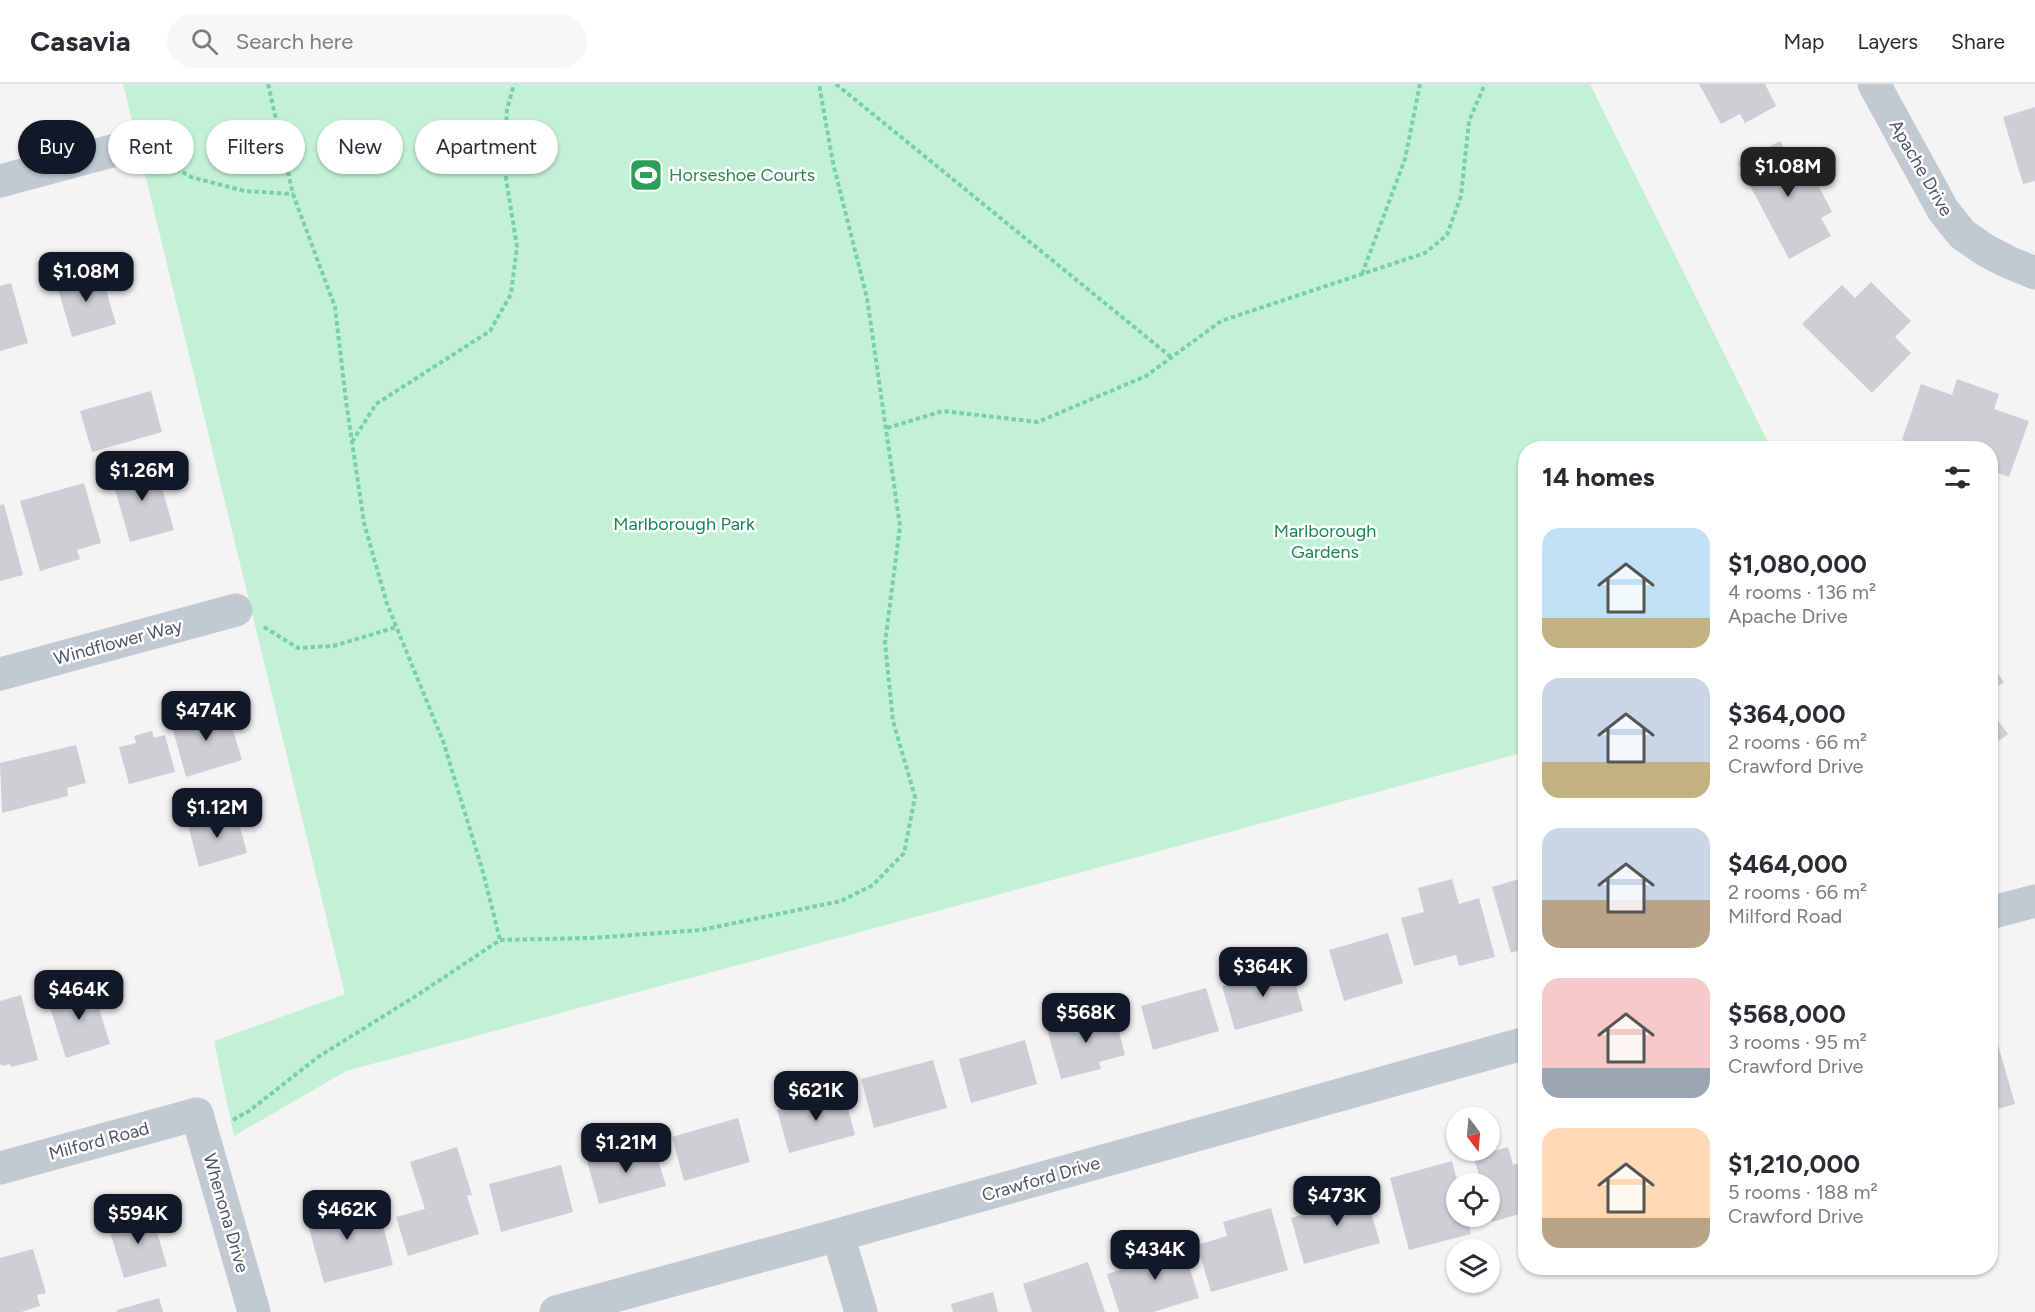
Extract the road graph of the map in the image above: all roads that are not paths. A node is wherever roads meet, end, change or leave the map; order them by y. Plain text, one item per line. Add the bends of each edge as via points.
1 (1874, 84) edge
2 (108, 152) edge
3 (0, 181) edge
4 (2021, 268) edge
5 (236, 610) road end
6 (0, 674) edge
7 (2035, 901) edge
8 (1998, 911) edge
9 (1518, 1045) edge
10 (201, 1125) joint
11 (0, 1168) edge
12 (838, 1235) junction
13 (254, 1312) edge
14 (556, 1312) edge
15 (861, 1312) edge

1 - 4 street, Apache Drive via 1943,210 1962,234
2 - 3 street
5 - 6 street, Windflower Way
7 - 8 street
9 - 12 street, Crawford Drive
10 - 11 street, Milford Road
10 - 13 street, Whenona Drive
12 - 14 street, Crawford Drive
12 - 15 street

